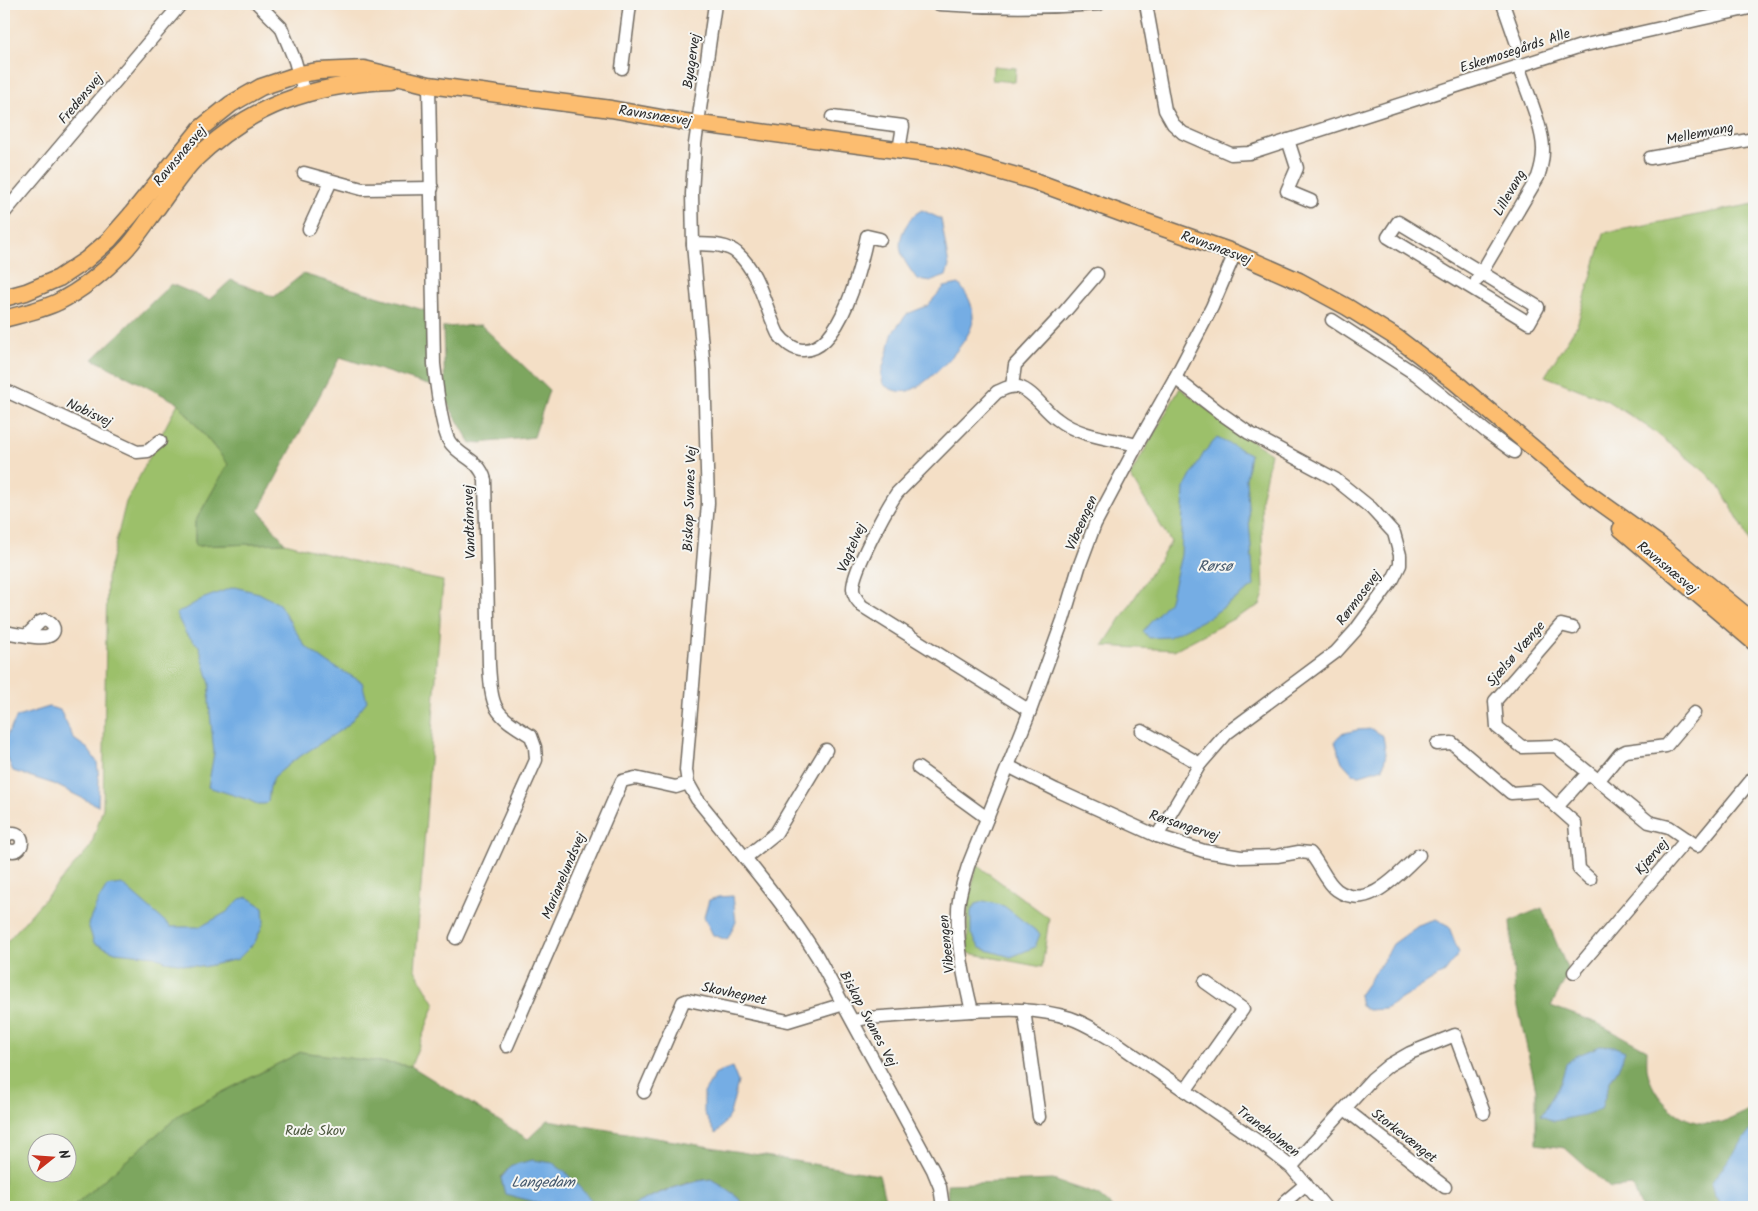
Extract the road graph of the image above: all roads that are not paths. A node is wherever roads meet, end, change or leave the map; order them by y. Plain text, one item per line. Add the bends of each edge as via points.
1 (181, 4) edge
2 (258, 4) edge
3 (630, 4) edge
4 (715, 4) edge
5 (939, 4) edge
6 (1099, 4) edge
7 (1146, 4) edge
8 (1503, 4) edge
9 (1754, 7) edge
10 (1518, 44) dead end
11 (1518, 65) junction
12 (622, 68) dead end
13 (300, 74) junction
14 (411, 80) junction
15 (429, 85) junction
16 (304, 93) junction
17 (832, 117) dead end
18 (698, 123) junction
19 (1754, 139) edge
20 (1288, 140) junction
21 (899, 150) junction
22 (1650, 158) dead end
23 (304, 174) dead end
24 (331, 181) junction
25 (432, 188) junction
26 (1311, 201) dead end
27 (4, 213) edge
28 (309, 229) dead end
29 (880, 239) dead end
30 (693, 244) junction
31 (1235, 253) junction
32 (1481, 273) junction
33 (1097, 274) dead end
34 (1472, 288) junction
35 (4, 298) edge
36 (4, 320) edge
37 (1332, 320) dead end
38 (1175, 378) junction
39 (1012, 386) junction
40 (4, 390) edge
41 (1499, 420) junction
42 (1488, 433) junction
43 (160, 441) dead end
44 (1137, 445) junction
45 (1514, 452) dead end
46 (1583, 490) junction
47 (1754, 622) edge
48 (1573, 628) dead end
49 (4, 632) edge
50 (27, 635) dead end
51 (1754, 642) edge
52 (1030, 711) junction
53 (1694, 720) dead end
54 (1142, 731) dead end
55 (1437, 744) dead end
56 (826, 750) dead end
57 (1200, 764) junction
58 (1008, 766) junction
59 (918, 768) dead end
60 (1588, 773) junction
61 (1754, 777) edge
62 (1598, 781) junction
63 (688, 783) junction
64 (1557, 807) junction
65 (987, 818) junction
66 (1157, 836) junction
67 (1687, 839) junction
68 (1419, 855) dead end
69 (745, 858) junction
70 (1590, 879) dead end
71 (456, 938) dead end
72 (1574, 972) dead end
73 (1205, 982) dead end
74 (844, 1004) junction
75 (1024, 1010) junction
76 (972, 1011) junction
77 (853, 1022) junction
78 (507, 1046) dead end
79 (1185, 1091) junction
80 (644, 1092) dead end
81 (1345, 1109) junction
82 (1484, 1112) dead end
83 (1039, 1117) dead end
84 (1291, 1167) junction
85 (1306, 1184) junction
86 (1445, 1187) dead end
87 (943, 1207) edge
88 (1282, 1207) edge
89 (1325, 1207) edge

1 - 27 street, Fredensvej
2 - 13 street via 281,27
3 - 12 street
4 - 18 street, Byagervej
5 - 6 street via 990,8
7 - 20 street, Eskemosegårds Alle via 1165,110 1173,124 1183,133 1231,154 1249,154
8 - 10 street
9 - 11 street, Eskemosegårds Alle via 1581,46
11 - 20 street, Eskemosegårds Alle
11 - 32 street, Lillevang via 1541,134 1542,164 1538,177
13 - 14 main road, Ravnsnæsvej via 364,69
13 - 16 street
13 - 35 main road, Ravnsnæsvej via 261,87 231,104 200,128 130,216 86,260 59,278
14 - 15 main road, Ravnsnæsvej
14 - 16 main road, Ravnsnæsvej via 364,82
15 - 18 main road, Ravnsnæsvej
15 - 25 street, Vandtårnsvej
16 - 36 main road, Ravnsnæsvej via 238,124 192,162 124,251 88,283 58,302
17 - 21 street via 903,126
18 - 21 main road, Ravnsnæsvej
18 - 30 street, Biskop Svanes Vej via 692,194
19 - 22 street, Mellemvang
20 - 26 street via 1296,168 1287,191
21 - 31 main road, Ravnsnæsvej via 949,157 1034,181
23 - 24 street
24 - 25 street via 362,189
24 - 28 street
25 - 71 street, Vandtårnsvej via 437,389 449,441 478,465 485,480 491,696 497,711 506,721 531,736 536,760
29 - 30 street via 867,236 850,298 831,334 819,347 810,350 789,345 778,334 744,259 727,246
30 - 63 street, Biskop Svanes Vej via 704,370 708,495 686,770
31 - 38 street, Vibeengen
31 - 41 main road, Ravnsnæsvej via 1299,281 1347,307 1396,338
32 - 34 street, Lillevang
32 - 34 street via 1538,307 1528,323
32 - 34 street via 1398,222 1388,237
33 - 39 street via 1015,365
37 - 42 street via 1417,375
38 - 44 street, Vibeengen
38 - 57 street, Rørmosevej via 1250,433 1335,479 1371,508 1394,533 1400,555 1400,566 1394,579 1336,652 1227,733
39 - 44 street via 1026,391 1070,428
39 - 52 street, Vagtelvej via 997,392 897,493 861,562 853,580 853,590 862,606
40 - 43 street, Nobisvej via 137,452 148,451
41 - 42 street
41 - 46 main road, Ravnsnæsvej
42 - 45 street
44 - 52 street, Vibeengen via 1095,524
46 - 47 main road, Ravnsnæsvej via 1660,545
46 - 51 main road, Ravnsnæsvej via 1608,518
48 - 60 street, Sjælsø Vænge via 1561,625 1495,701 1497,727 1522,747 1556,746
49 - 50 street
52 - 58 street, Vibeengen
53 - 62 street via 1666,746 1620,754
54 - 57 street
55 - 64 street via 1452,743 1511,793 1539,791
56 - 69 street via 776,834
57 - 66 street, Rørmosevej
58 - 65 street, Vibeengen
58 - 66 street, Rørsangervej
59 - 65 street
60 - 62 street, Sjælsø Vænge
60 - 64 street
61 - 67 street, Kjærvej via 1697,846
62 - 67 street, Sjælsø Vænge via 1649,822 1670,827
63 - 69 street, Biskop Svanes Vej
63 - 78 street, Marianelundsvej via 676,786 635,778 622,781
64 - 70 street via 1575,823 1579,869
65 - 76 street, Vibeengen via 968,866 958,911
66 - 68 street, Rørsangervej via 1204,851 1241,857 1310,853 1328,881 1352,897 1377,891
67 - 72 street, Kjærvej
69 - 74 street, Biskop Svanes Vej via 803,934
73 - 79 street via 1243,1009
74 - 77 street, Biskop Svanes Vej
74 - 80 street, Skovhegnet via 788,1021 688,1000 683,1002
75 - 76 street, Traneholmen
75 - 79 street, Traneholmen via 1071,1018 1091,1027
75 - 83 street
76 - 77 street, Traneholmen via 867,1018
77 - 87 street, Biskop Svanes Vej via 933,1170
79 - 84 street, Traneholmen
81 - 82 street via 1372,1079 1389,1066 1410,1053 1455,1035
81 - 84 street
81 - 86 street, Storkevænget
84 - 85 street, Traneholmen
85 - 88 street
85 - 89 street, Traneholmen

